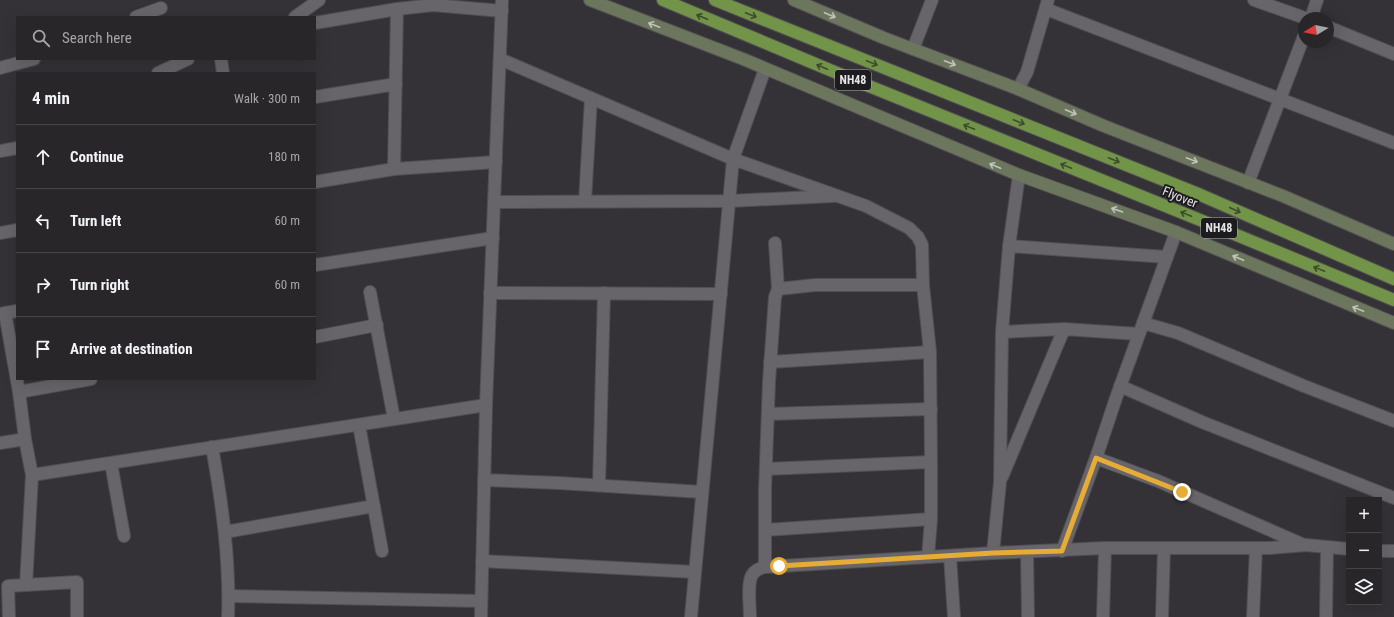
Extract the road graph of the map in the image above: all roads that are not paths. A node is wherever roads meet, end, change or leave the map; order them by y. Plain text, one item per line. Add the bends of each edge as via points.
1 (319, 0) edge
2 (590, 0) edge
3 (663, 0) edge
4 (715, 0) edge
5 (794, 0) edge
6 (932, 0) edge
7 (1254, 0) edge
8 (1317, 0) edge
9 (429, 3) edge
10 (502, 5) edge
11 (1047, 5) edge
12 (162, 8) edge
13 (397, 9) junction
14 (1313, 12) edge
15 (139, 16) edge
16 (296, 16) edge
17 (1298, 16) edge
18 (316, 23) edge
19 (1334, 29) edge
20 (1299, 48) edge
21 (914, 49) junction
22 (1394, 54) edge
23 (500, 59) junction
24 (30, 60) edge
25 (183, 60) edge
26 (221, 60) edge
27 (0, 68) edge
28 (765, 69) junction
29 (160, 72) edge
30 (223, 72) edge
31 (396, 84) junction
32 (1018, 89) junction
33 (316, 97) edge
34 (591, 98) junction
35 (1280, 98) junction
36 (1394, 143) edge
37 (16, 148) edge
38 (0, 151) edge
39 (733, 159) junction
40 (496, 162) junction
41 (394, 169) junction
42 (1018, 175) junction
43 (316, 182) edge
44 (1248, 183) junction
45 (840, 196) junction
46 (585, 201) junction
47 (729, 201) junction
48 (494, 202) junction
49 (16, 230) edge
50 (1176, 232) junction
51 (0, 233) edge
52 (493, 238) junction
53 (775, 243) dead end
54 (1394, 244) edge
55 (1009, 246) junction
56 (1167, 257) junction
57 (316, 265) edge
58 (1394, 279) edge
59 (923, 285) junction
60 (778, 289) junction
61 (370, 292) dead end
62 (490, 293) junction
63 (604, 293) junction
64 (721, 294) junction
65 (1394, 300) edge
66 (7, 313) edge
67 (1394, 323) edge
68 (377, 325) junction
69 (1064, 329) junction
70 (1141, 329) junction
71 (1002, 332) junction
72 (316, 337) edge
73 (930, 352) junction
74 (770, 362) junction
75 (16, 372) edge
76 (17, 380) edge
77 (85, 380) edge
78 (1120, 386) junction
79 (19, 392) junction
80 (486, 405) junction
81 (931, 409) junction
82 (768, 414) junction
83 (394, 419) junction
84 (1394, 421) edge
85 (360, 425) junction
86 (25, 439) junction
87 (0, 443) edge
88 (212, 447) junction
89 (1096, 458) junction
90 (931, 462) junction
91 (111, 463) junction
92 (766, 468) junction
93 (32, 475) junction
94 (484, 480) junction
95 (1000, 482) junction
96 (599, 485) junction
97 (702, 492) junction
98 (1394, 498) edge
99 (374, 506) junction
100 (931, 519) junction
101 (765, 530) junction
102 (225, 532) junction
103 (124, 536) dead end
104 (1306, 546) junction
105 (1105, 548) junction
106 (1164, 548) junction
107 (1256, 548) junction
108 (1327, 548) junction
109 (1346, 549) edge
110 (382, 551) dead end
111 (1062, 551) junction
112 (1382, 551) edge
113 (1027, 552) junction
114 (1394, 552) edge
115 (993, 553) junction
116 (950, 556) junction
117 (928, 557) junction
118 (482, 561) junction
119 (765, 567) junction
120 (695, 572) junction
121 (26, 585) junction
122 (229, 596) junction
123 (481, 600) junction
124 (9, 617) edge
125 (77, 617) edge
126 (228, 617) edge
127 (481, 617) edge
128 (691, 617) edge
129 (750, 617) edge
130 (954, 617) edge
131 (1028, 617) edge
132 (1103, 617) edge
133 (1162, 617) edge
134 (1253, 617) edge
135 (1326, 617) edge

1 - 16 street
28 -> 2 main road
65 -> 3 highway, Flyover / NH48
4 -> 58 highway, Flyover / NH48 via 1196,193
5 -> 21 main road
6 - 21 street
7 - 17 street
8 - 14 street
9 - 10 street
9 - 13 street
10 - 23 street
11 - 32 street via 1027,72
11 - 35 street
12 - 15 street
13 - 18 street
13 - 31 street
19 - 22 street
20 - 35 street
21 -> 32 main road
23 - 34 street
23 - 40 street
24 - 27 street
25 - 29 street
26 - 30 street
28 - 39 street
42 -> 28 main road
31 - 33 street
31 - 41 street
32 -> 44 main road
34 - 39 street
34 - 46 street
35 - 36 street
35 - 44 street
37 - 38 street
39 - 45 street
39 - 47 street
40 - 41 street
40 - 48 street
41 - 43 street
50 -> 42 main road
42 - 55 street
44 - 54 main road
45 - 47 street
45 - 59 street via 910,228 918,236 922,245
46 - 47 street
46 - 48 street
47 - 64 street
48 - 52 street
49 - 51 street
50 - 56 street
67 -> 50 main road
52 - 57 street
52 - 62 street
53 - 60 street
55 - 56 street
55 - 71 street
56 - 70 street
59 - 60 street via 815,285
59 - 73 street
60 - 74 street via 775,297
61 - 68 street
62 - 63 street
62 - 80 street
63 - 64 street
63 - 96 street
64 - 97 street
66 - 75 street
68 - 72 street
68 - 83 street
69 - 70 street
69 - 71 street
69 - 95 street
70 - 78 street
70 - 84 street via 1178,334
71 - 95 street
73 - 74 street
73 - 81 street
74 - 82 street
76 - 79 street
77 - 79 street
78 - 89 street
78 - 98 street via 1202,422
79 - 86 street
80 - 83 street
80 - 94 street
81 - 82 street
81 - 90 street
82 - 92 street
83 - 85 street
85 - 88 street
85 - 99 street
86 - 87 street
86 - 93 street
88 - 91 street
88 - 102 street
89 - 104 street via 1158,481
89 - 111 street
90 - 92 street
90 - 100 street
91 - 93 street
91 - 103 street
92 - 101 street
93 - 121 street
94 - 96 street
94 - 118 street
95 - 115 street
96 - 97 street
97 - 120 street
99 - 102 street
99 - 110 street
100 - 101 street
100 - 117 street
101 - 119 street
102 - 122 street
104 - 107 street
104 - 108 street
105 - 106 street
105 - 111 street
105 - 132 street
106 - 107 street
106 - 133 street
107 - 134 street
108 - 109 street
108 - 135 street
111 - 113 street
112 - 114 street
113 - 115 street
113 - 131 street
115 - 116 street
116 - 117 street
116 - 130 street
117 - 119 street
118 - 120 street
118 - 123 street
119 - 129 street via 752,574
120 - 128 street
121 - 124 street via 8,586
121 - 125 street via 77,582
122 - 123 street
122 - 126 street
123 - 127 street

